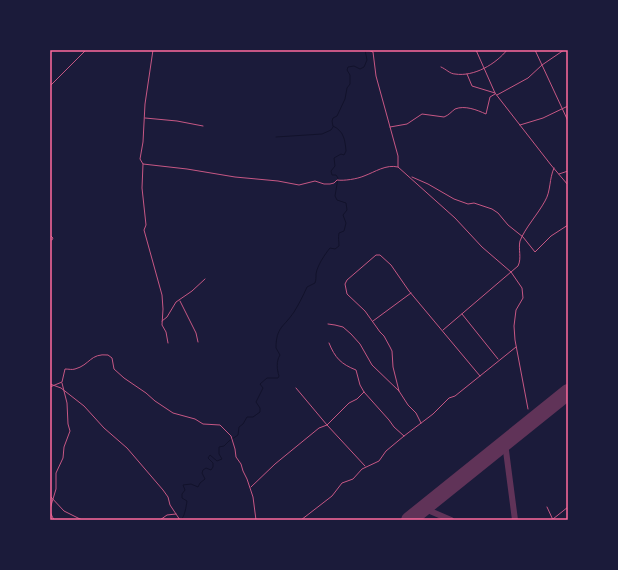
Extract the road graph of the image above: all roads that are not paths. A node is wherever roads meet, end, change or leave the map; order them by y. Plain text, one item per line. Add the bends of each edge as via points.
1 (86, 50) edge
2 (153, 50) edge
3 (370, 50) edge
4 (476, 50) edge
5 (507, 50) edge
6 (535, 50) edge
7 (564, 50) edge
8 (542, 65) junction
9 (441, 67) dead end
10 (484, 69) junction
11 (466, 74) junction
12 (50, 86) edge
13 (495, 93) junction
14 (497, 96) junction
15 (568, 106) edge
16 (562, 108) junction
17 (145, 117) junction
18 (568, 121) edge
19 (520, 125) junction
20 (203, 126) dead end
21 (390, 127) junction
22 (143, 164) junction
23 (398, 167) junction
24 (554, 168) junction
25 (568, 171) edge
26 (558, 174) junction
27 (410, 177) junction
28 (568, 185) edge
29 (568, 225) edge
30 (50, 235) edge
31 (522, 237) junction
32 (52, 240) dead end
33 (511, 272) junction
34 (205, 279) dead end
35 (412, 293) junction
36 (179, 300) junction
37 (462, 314) junction
38 (373, 321) junction
39 (162, 322) junction
40 (328, 324) dead end
41 (442, 330) junction
42 (198, 342) dead end
43 (168, 343) dead end
44 (329, 343) dead end
45 (516, 347) junction
46 (499, 360) junction
47 (480, 376) junction
48 (62, 382) junction
49 (50, 384) edge
50 (54, 386) junction
51 (50, 387) edge
52 (296, 388) dead end
53 (63, 389) junction
54 (399, 391) junction
55 (364, 392) junction
56 (528, 409) dead end
57 (421, 424) junction
58 (327, 425) junction
59 (404, 436) junction
60 (366, 467) junction
61 (251, 488) junction
62 (50, 496) edge
63 (54, 500) junction
64 (547, 507) dead end
65 (568, 508) edge
66 (50, 509) edge
67 (50, 512) edge
68 (177, 514) junction
69 (553, 519) edge
70 (54, 520) edge
71 (82, 520) edge
72 (160, 520) edge
73 (180, 520) edge
74 (256, 520) edge
75 (302, 520) edge

1 - 12 street
2 - 17 street
3 - 21 street via 373,52 376,76
4 - 10 street
5 - 10 street
6 - 8 street
7 - 8 street
8 - 14 street via 528,78
8 - 16 street
9 - 11 street via 453,74
10 - 11 street
10 - 13 street
11 - 13 street via 472,86
13 - 14 street
13 - 21 street via 490,97 486,114 463,108 456,109 444,117 422,114 407,124
14 - 19 street
15 - 16 street
16 - 18 street
16 - 19 street via 543,118
17 - 20 street
17 - 22 street via 140,158
19 - 24 street
21 - 23 street via 398,156
22 - 23 street via 299,184 315,181 330,184 337,180 360,178 390,166
22 - 39 street via 142,188 146,225 144,230 162,295
23 - 27 street
24 - 26 street
24 - 31 street via 545,201
25 - 26 street
26 - 28 street
27 - 31 street via 454,199 492,209
27 - 33 street
29 - 31 street via 551,236 535,252
30 - 32 street
31 - 33 street via 519,246 520,264
33 - 37 street
33 - 45 street via 524,292 514,321
34 - 36 street
35 - 38 street
35 - 38 street via 382,255 376,256 345,284 347,294
35 - 41 street
36 - 39 street
36 - 42 street via 194,328
37 - 41 street
37 - 46 street
38 - 54 street via 392,351
39 - 43 street
40 - 54 street via 343,327 351,334 372,365
41 - 47 street
44 - 55 street via 345,366 356,370
45 - 46 street
45 - 56 street
46 - 47 street
47 - 57 street via 449,398
48 - 50 street
48 - 53 street
48 - 61 street via 65,369 73,370 98,355 108,355 112,358 114,370 155,402 173,413 203,424 220,425 231,436 236,458 242,465
49 - 50 street
50 - 51 street
50 - 53 street
52 - 58 street
53 - 63 street via 70,431 56,473
53 - 68 street via 128,448 164,490
54 - 57 street
55 - 58 street
55 - 59 street
57 - 59 street
58 - 60 street
58 - 61 street via 322,426 280,460
59 - 60 street via 379,460
60 - 75 street via 353,479 342,483 332,496
61 - 74 street
62 - 63 street
63 - 66 street
63 - 71 street via 64,511
64 - 69 street
65 - 69 street
67 - 70 street
68 - 72 street via 167,515
68 - 73 street

